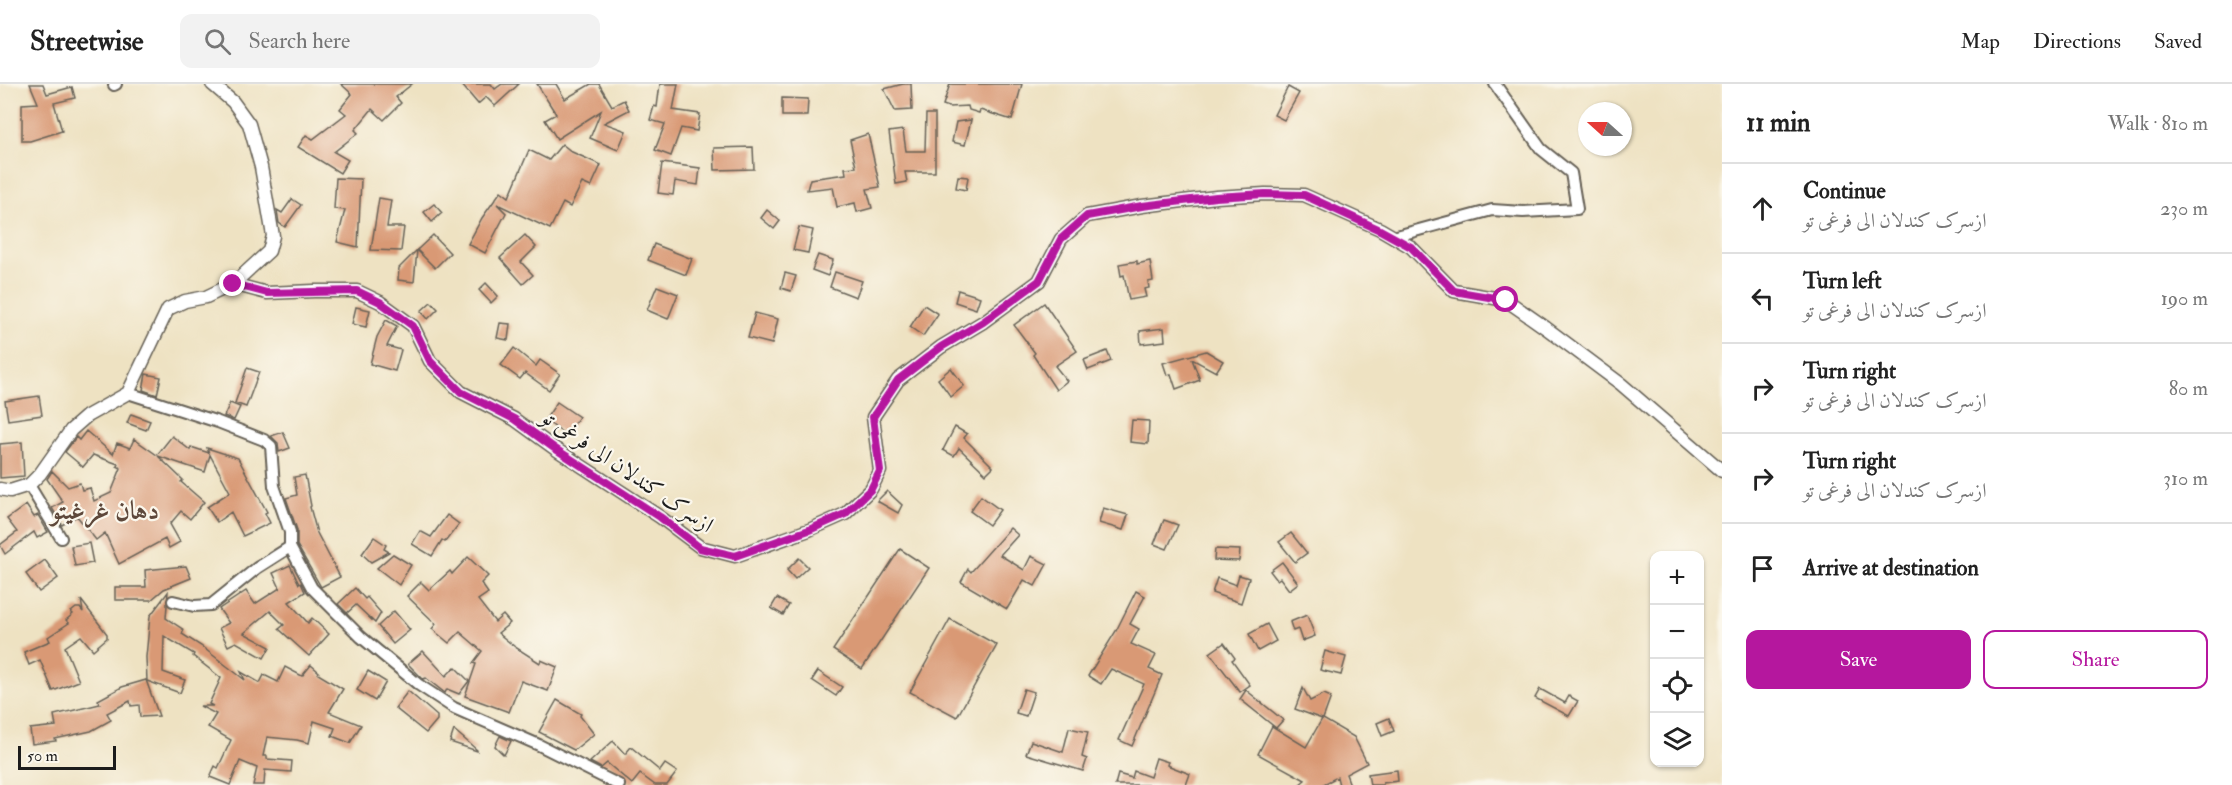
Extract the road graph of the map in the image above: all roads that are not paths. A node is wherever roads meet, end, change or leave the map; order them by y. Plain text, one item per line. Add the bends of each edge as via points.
1 (212, 84) edge
2 (1496, 84) edge
3 (1393, 237) junction
4 (233, 284) junction
5 (128, 393) junction
6 (1722, 471) edge
7 (28, 485) junction
8 (0, 489) edge
9 (61, 538) dead end
10 (290, 547) junction
11 (173, 601) dead end
12 (619, 785) edge

1 - 4 street via 233,102 249,124 273,236 269,251
2 - 3 street via 1541,149 1571,173 1577,209 1492,210
3 - 4 street, ازسرک کندلان الی فرغی تو via 1304,195 1216,197 1087,216 1061,239 1039,281 898,380 873,417 880,471 871,489 845,514 735,556 700,548 514,419 461,392 430,361 413,326 380,302 357,291 267,293
3 - 6 street, ازسرک کندلان الی فرغی تو via 1411,247 1454,291 1506,300 1546,328 1621,384
4 - 5 street via 168,309
5 - 7 street via 87,416 71,430
5 - 10 street via 264,440 270,446 274,486 290,532
7 - 8 street via 10,491
7 - 9 street
10 - 11 street via 211,605
10 - 12 street via 312,588 361,637 419,685 454,708

